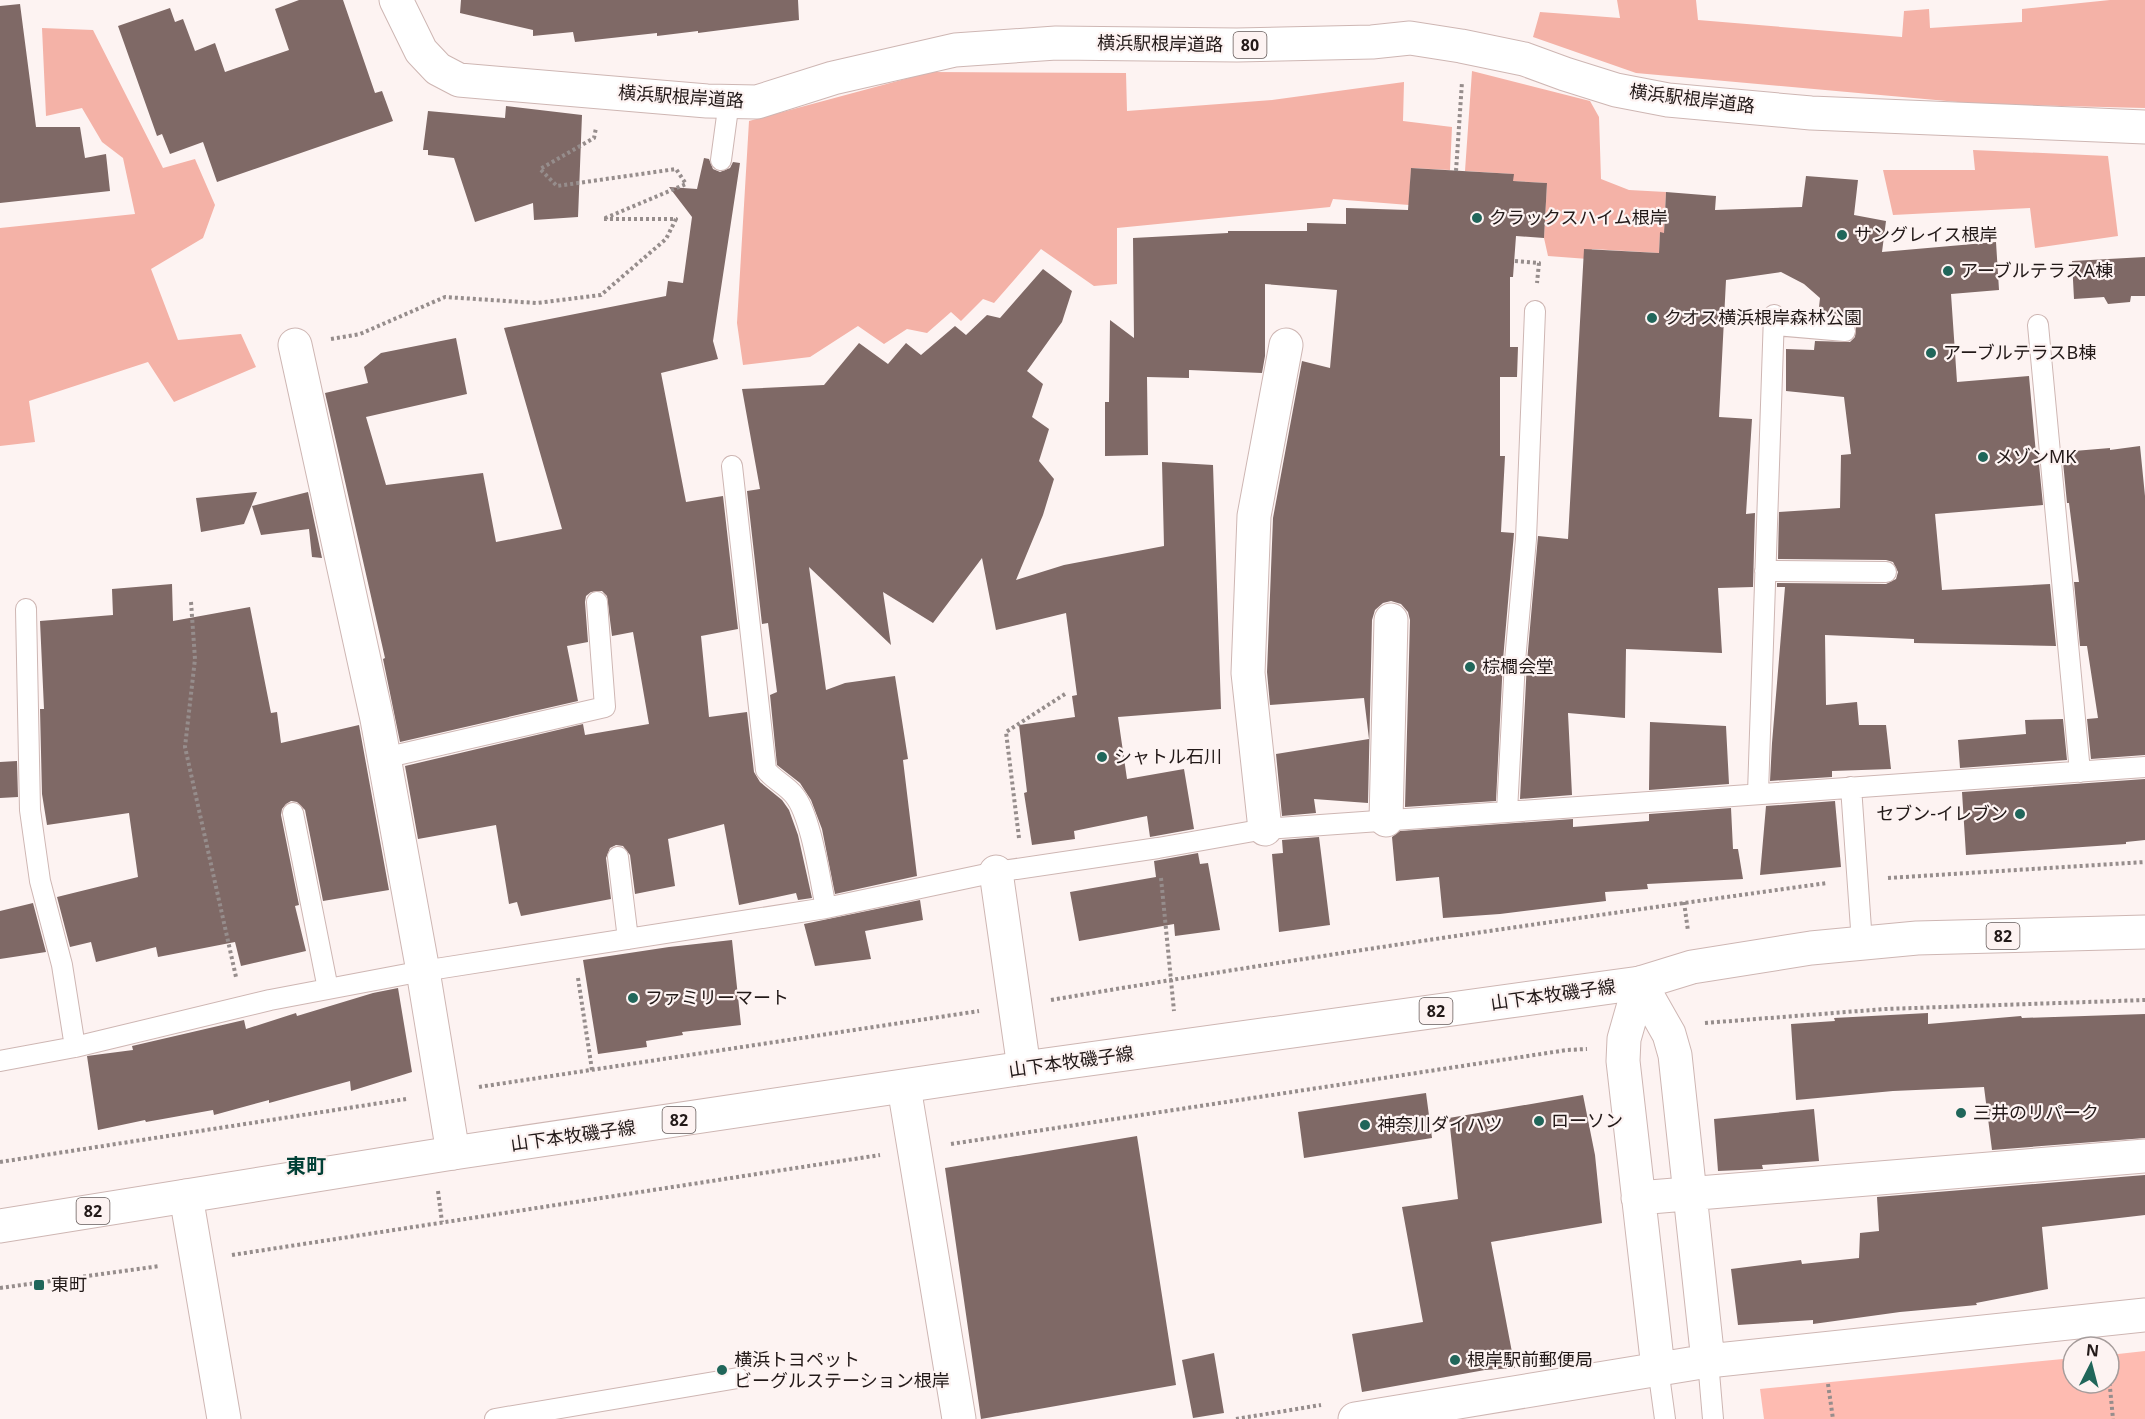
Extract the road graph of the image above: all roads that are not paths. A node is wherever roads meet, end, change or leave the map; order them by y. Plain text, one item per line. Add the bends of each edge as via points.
1 (396, 0) edge
2 (729, 101) junction
3 (2145, 127) edge
4 (721, 160) dead end
5 (1535, 311) dead end
6 (2038, 325) dead end
7 (1845, 331) dead end
8 (295, 345) road end
9 (1286, 345) dead end
10 (732, 466) dead end
11 (1765, 572) junction
12 (1886, 572) dead end
13 (597, 602) dead end
14 (26, 609) dead end
15 (1391, 620) dead end
16 (384, 758) junction
17 (2145, 767) edge
18 (2080, 772) junction
19 (1851, 787) junction
20 (1758, 793) junction
21 (1507, 811) junction
22 (293, 813) dead end
23 (1386, 820) junction
24 (1265, 829) junction
25 (618, 857) dead end
26 (1010, 870) junction
27 (826, 908) junction
28 (2145, 932) edge
29 (628, 939) junction
30 (1862, 943) junction
31 (423, 971) junction
32 (1641, 984) junction
33 (328, 989) junction
34 (75, 1047) junction
35 (0, 1061) edge
36 (1024, 1068) junction
37 (904, 1087) junction
38 (453, 1153) junction
39 (2145, 1156) edge
40 (1690, 1192) junction
41 (186, 1196) junction
42 (1638, 1198) junction
43 (0, 1226) edge
44 (2145, 1315) edge
45 (1708, 1361) junction
46 (1658, 1368) junction
47 (738, 1378) dead end
48 (224, 1419) edge
49 (495, 1419) edge
50 (959, 1419) edge
51 (1354, 1419) edge
52 (1665, 1419) edge
53 (1713, 1419) edge

1 - 2 street, 横浜駅根岸道路 / 80 via 421,51 438,69 459,80
2 - 3 street, 横浜駅根岸道路 / 80 via 757,102 832,78 955,50 1056,43 1238,45 1410,38 1524,59 1616,90 1668,100 1811,113
2 - 4 lane
5 - 21 lane via 1526,539
6 - 18 lane
7 - 11 lane via 1774,320
8 - 16 street
9 - 24 street via 1254,516 1248,673
10 - 27 lane via 766,770 794,794 805,813
11 - 12 lane
11 - 20 lane
13 - 16 lane via 605,707
14 - 34 lane via 30,810 40,881 62,965
15 - 23 street
16 - 31 street
17 - 18 lane
18 - 19 lane
19 - 20 lane
19 - 30 lane
20 - 21 lane
21 - 23 lane
22 - 33 lane
23 - 24 lane
24 - 26 lane
25 - 29 lane
26 - 27 lane
26 - 36 street via 1016,1005
27 - 29 lane
28 - 30 street, 山下本牧磯子線 / 82
29 - 31 lane
30 - 32 street, 山下本牧磯子線 / 82 via 1692,967
31 - 33 lane
31 - 38 street
32 - 36 street, 山下本牧磯子線 / 82
32 - 40 street via 1671,1040
32 - 42 street via 1624,1039 1623,1061
33 - 34 lane
34 - 35 lane
36 - 37 street, 山下本牧磯子線 / 82
37 - 38 street, 山下本牧磯子線 / 82
37 - 50 street
38 - 41 street, 山下本牧磯子線 / 82
39 - 40 street
40 - 42 street
40 - 45 street
41 - 43 street, 山下本牧磯子線 / 82
41 - 48 street
42 - 46 street
44 - 45 street
45 - 46 street
45 - 53 lane
46 - 51 street
46 - 52 lane
47 - 49 lane

